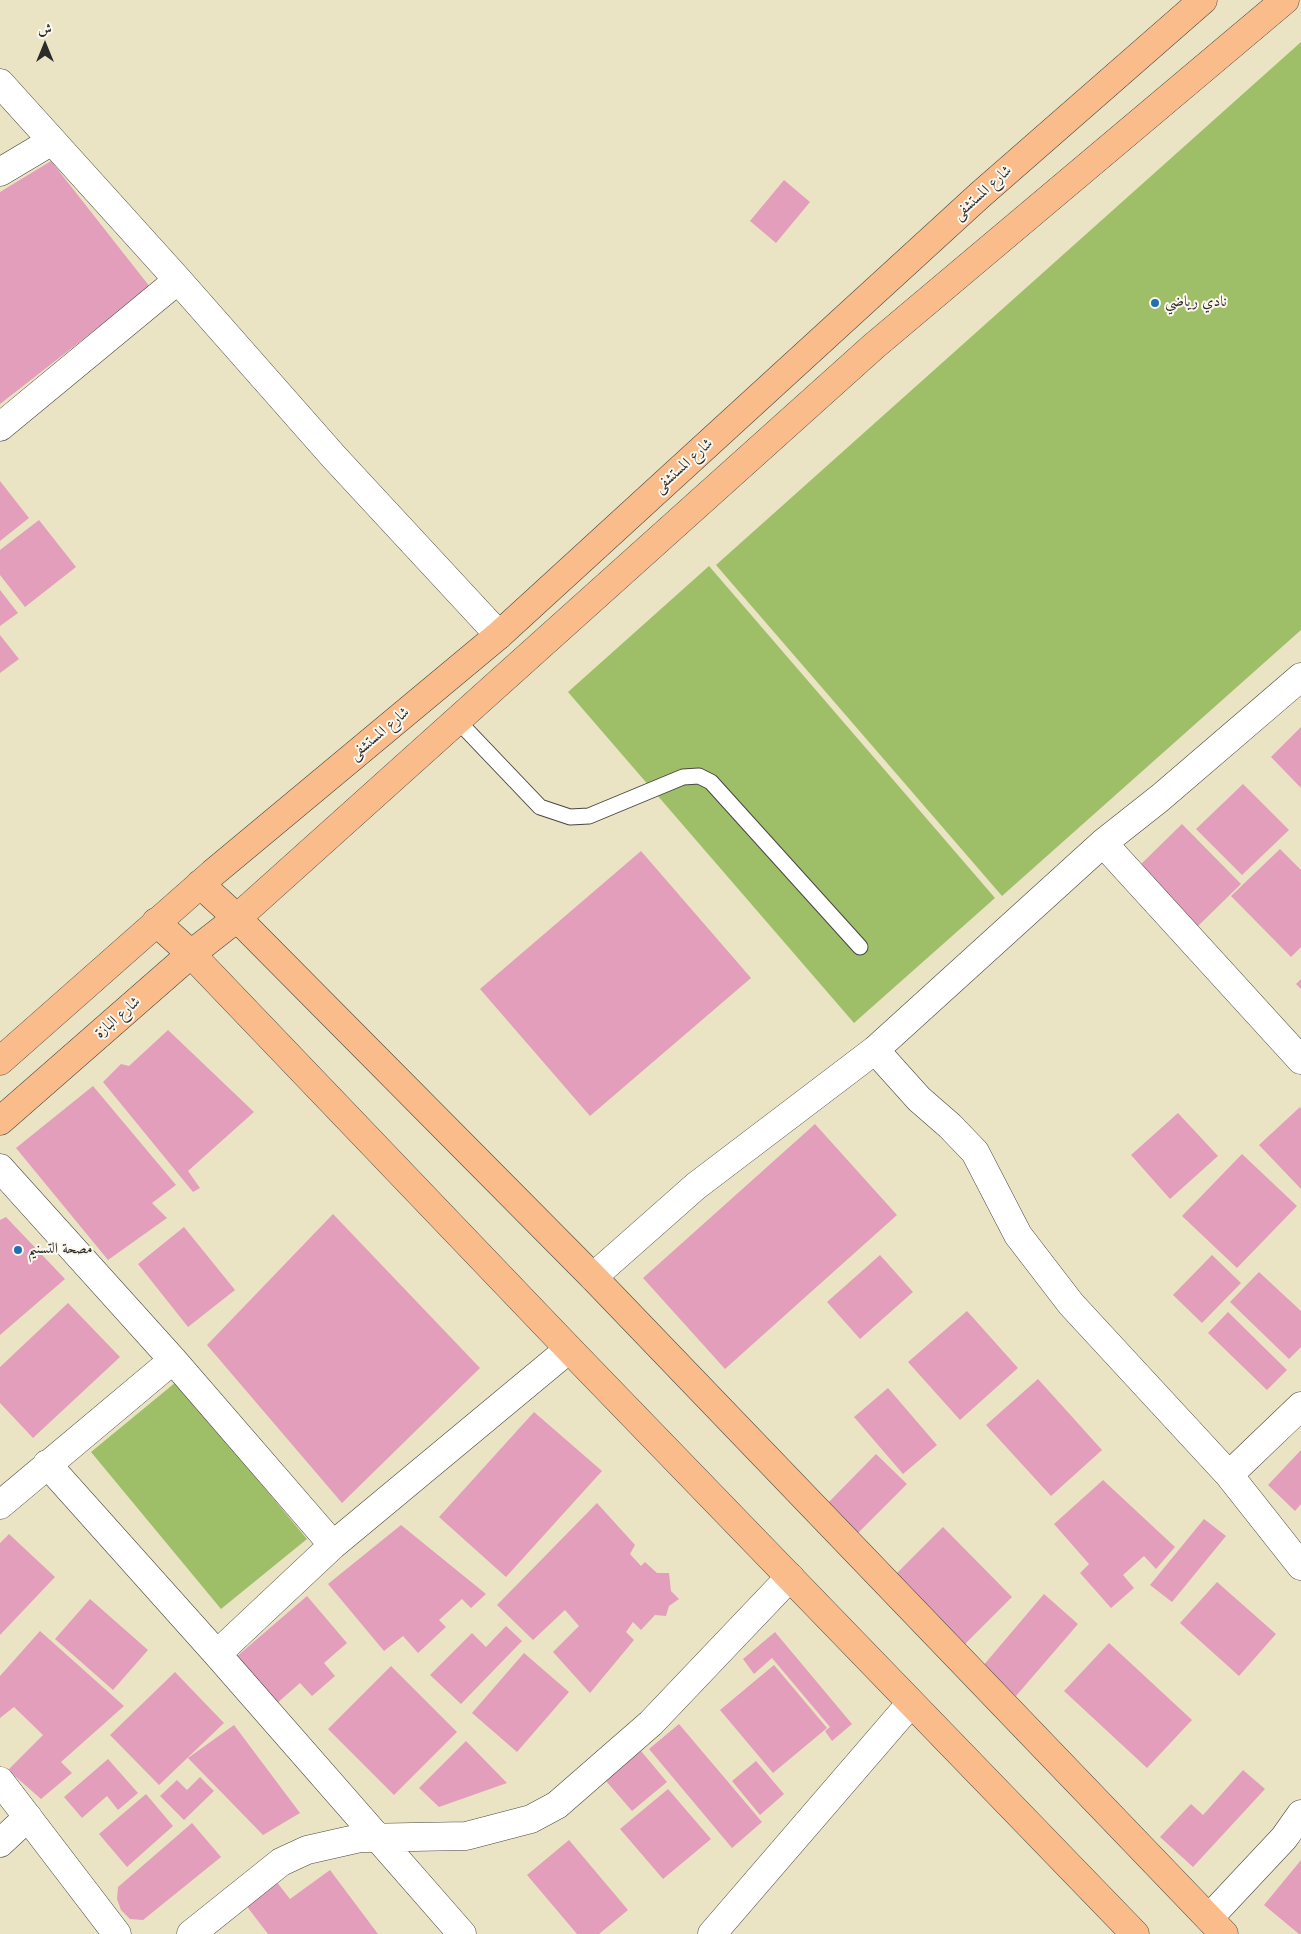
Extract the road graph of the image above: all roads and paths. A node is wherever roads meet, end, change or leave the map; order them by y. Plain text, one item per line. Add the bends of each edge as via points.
1 (1203, 0) edge
2 (1285, 0) edge
3 (0, 83) edge
4 (52, 140) junction
5 (0, 172) edge
6 (178, 280) junction
7 (0, 427) edge
8 (499, 635) junction
9 (1301, 677) edge
10 (457, 720) junction
11 (1103, 843) junction
12 (200, 884) junction
13 (237, 918) junction
14 (156, 922) junction
15 (860, 947) dead end
16 (191, 954) junction
17 (875, 1050) junction
18 (1301, 1060) edge
19 (0, 1061) edge
20 (0, 1121) edge
21 (0, 1168) edge
22 (593, 1277) junction
23 (569, 1349) junction
24 (173, 1360) junction
25 (1301, 1406) edge
26 (47, 1464) junction
27 (1229, 1475) junction
28 (0, 1505) edge
29 (333, 1545) junction
30 (1301, 1566) edge
31 (790, 1578) junction
32 (217, 1654) junction
33 (911, 1703) junction
34 (0, 1781) edge
35 (1301, 1814) edge
36 (28, 1817) junction
37 (377, 1837) junction
38 (0, 1844) edge
39 (1217, 1926) edge
40 (117, 1934) edge
41 (191, 1934) edge
42 (462, 1934) edge
43 (712, 1934) edge
44 (1135, 1934) edge

1 - 8 main road, شارع المستشفى via 980,195
2 - 10 main road via 874,346
3 - 4 street
4 - 5 street
4 - 6 street
6 - 7 street
6 - 8 street via 334,457
8 - 12 main road, شارع المستشفى
9 - 11 street
10 - 13 main road
10 - 15 lane via 540,807 570,817 589,816 683,777 699,776 711,782
11 - 17 street
11 - 18 street
12 - 13 main road
12 - 14 main road, شارع المستشفى
13 - 16 main road, شارع البازة
13 - 22 main road
14 - 16 main road
14 - 19 main road
16 - 20 main road, شارع البازة
16 - 23 main road
17 - 22 street via 696,1186
17 - 27 street via 919,1099 976,1152 1018,1235 1071,1304
21 - 24 street
22 - 39 main road
23 - 29 street
23 - 31 main road
24 - 26 street
24 - 29 street
25 - 27 street
26 - 28 street
26 - 32 street
27 - 30 street
29 - 32 street
31 - 33 main road
31 - 37 street via 651,1723 557,1805 531,1819 466,1836
32 - 37 street
33 - 43 street
33 - 44 main road
34 - 36 street
35 - 39 street
36 - 38 street
36 - 40 street
37 - 41 street via 306,1850 281,1862
37 - 42 street

